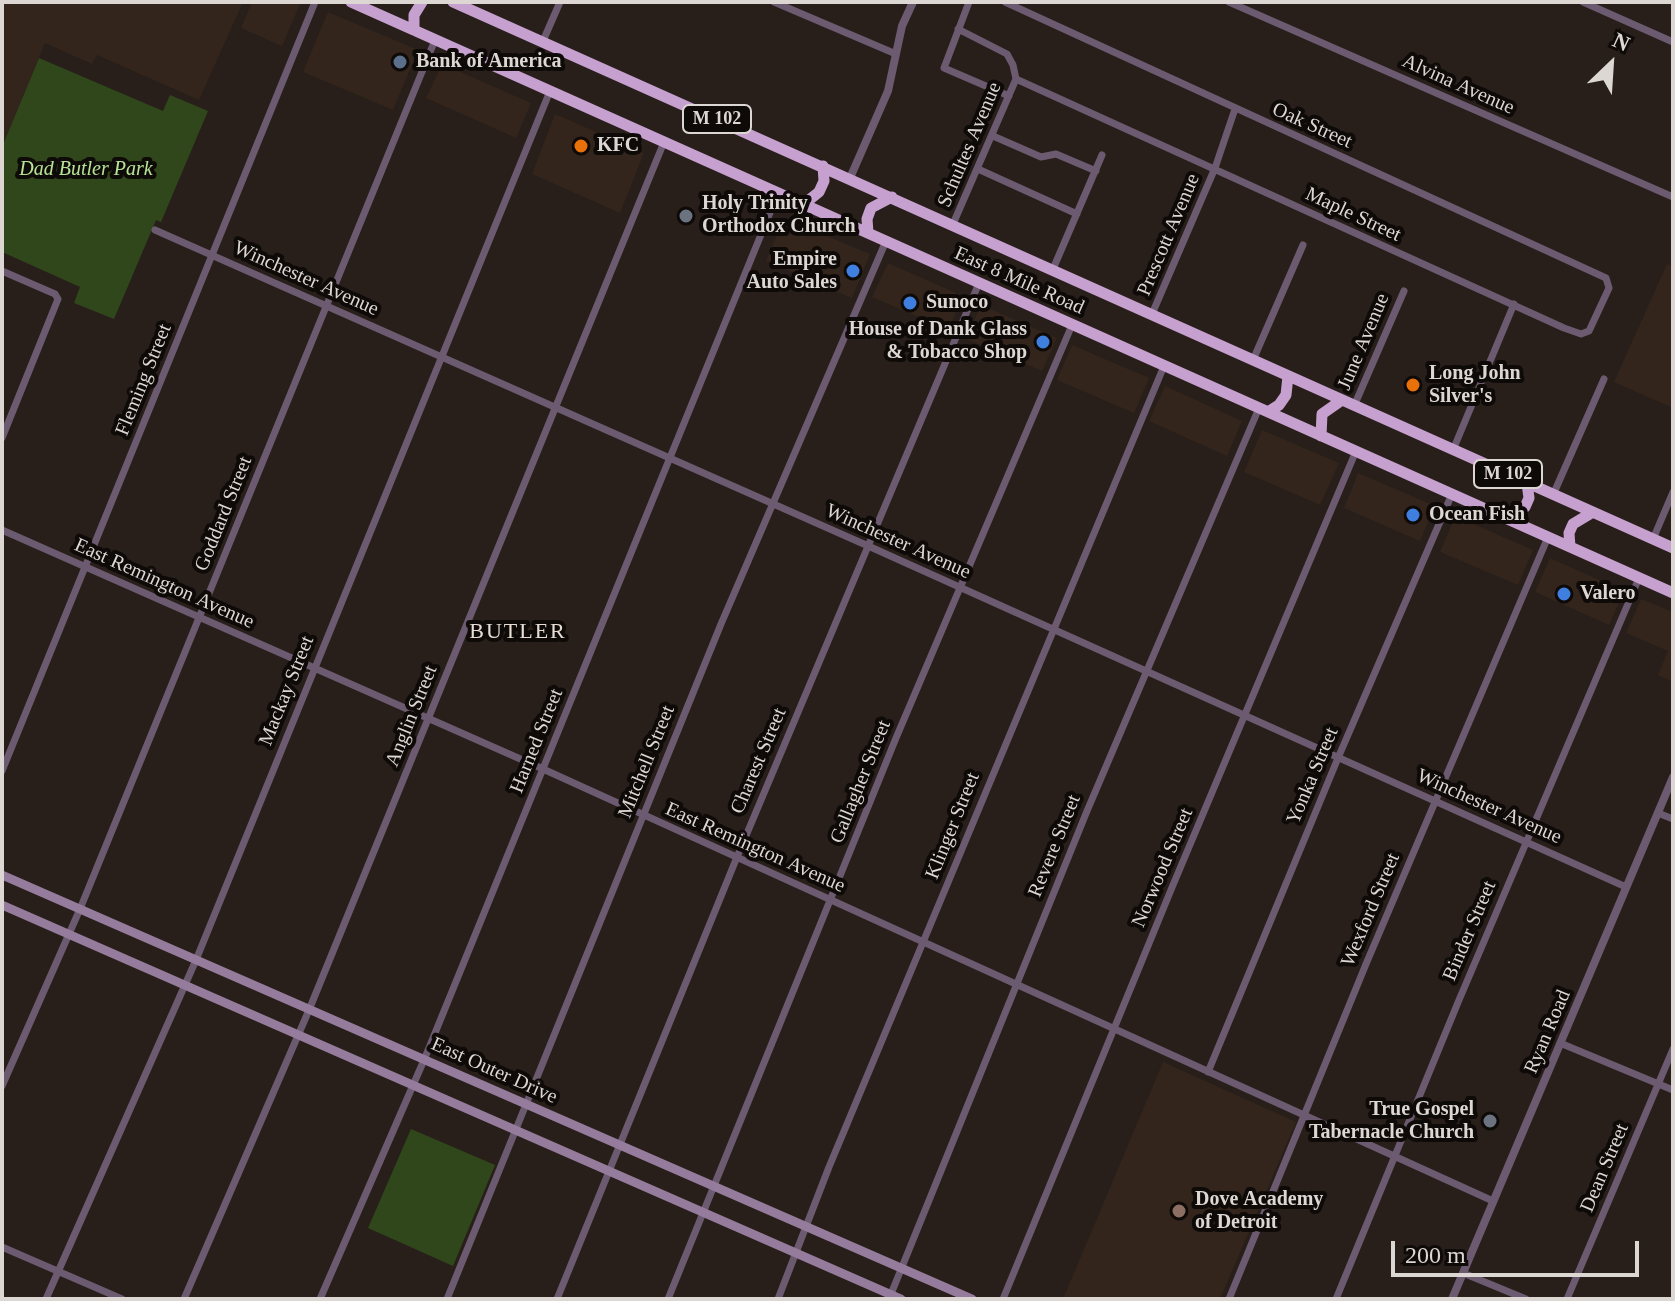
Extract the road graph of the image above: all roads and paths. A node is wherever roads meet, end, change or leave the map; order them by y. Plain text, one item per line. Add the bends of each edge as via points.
1 (315, 2) edge
2 (351, 2) edge
3 (422, 2) edge
4 (453, 2) edge
5 (560, 2) edge
6 (774, 2) edge
7 (913, 2) edge
8 (969, 2) edge
9 (1005, 2) edge
10 (1229, 2) edge
11 (1583, 2) edge
12 (958, 29) junction
13 (414, 30) junction
14 (435, 40) junction
15 (543, 41) junction
16 (1673, 42) edge
17 (896, 54) junction
18 (1016, 79) junction
19 (550, 91) junction
20 (1009, 96) junction
21 (1235, 109) junction
22 (993, 136) junction
23 (664, 142) junction
24 (1102, 155) dead end
25 (823, 166) junction
26 (1215, 168) junction
27 (978, 169) junction
28 (1096, 171) junction
29 (850, 178) junction
30 (778, 193) junction
31 (892, 197) junction
32 (1673, 197) edge
33 (800, 203) junction
34 (1077, 214) junction
35 (953, 224) junction
36 (155, 230) dead end
37 (868, 233) junction
38 (886, 241) junction
39 (1303, 245) dead end
40 (212, 255) junction
41 (1053, 269) junction
42 (2, 271) edge
43 (1606, 278) joint
44 (979, 283) junction
45 (1404, 291) dead end
46 (1514, 304) junction
47 (326, 306) junction
48 (1152, 314) junction
49 (1072, 325) junction
50 (441, 356) junction
51 (1253, 360) junction
52 (1164, 366) junction
53 (1288, 376) junction
54 (1604, 379) dead end
55 (1342, 400) junction
56 (1354, 406) junction
57 (555, 407) junction
58 (1263, 410) junction
59 (1321, 436) junction
60 (2, 438) edge
61 (1453, 450) junction
62 (1356, 451) junction
63 (670, 458) junction
64 (1527, 483) junction
65 (1673, 492) edge
66 (1452, 494) junction
67 (1553, 495) junction
68 (772, 503) junction
69 (1593, 512) junction
70 (1507, 518) junction
71 (2, 530) edge
72 (1548, 537) junction
73 (1653, 539) junction
74 (866, 545) junction
75 (1570, 547) junction
76 (1673, 548) edge
77 (85, 567) junction
78 (1639, 578) junction
79 (960, 588) junction
80 (1673, 593) edge
81 (199, 617) junction
82 (1053, 629) junction
83 (313, 668) junction
84 (1146, 671) junction
85 (1244, 715) junction
86 (428, 719) junction
87 (1338, 758) junction
88 (543, 769) junction
89 (2, 771) edge
90 (1673, 777) edge
91 (1435, 800) junction
92 (1658, 813) junction
93 (643, 815) junction
94 (1673, 819) edge
95 (1526, 841) junction
96 (737, 857) junction
97 (2, 875) edge
98 (1626, 887) junction
99 (830, 900) junction
100 (2, 905) edge
101 (80, 909) junction
102 (69, 935) junction
103 (923, 942) junction
104 (196, 960) junction
105 (1016, 984) junction
106 (185, 985) junction
107 (309, 1010) junction
108 (1114, 1029) junction
109 (298, 1035) junction
110 (1560, 1043) junction
111 (1673, 1049) edge
112 (424, 1060) junction
113 (1208, 1072) junction
114 (1658, 1084) junction
115 (413, 1085) junction
116 (2, 1086) edge
117 (1673, 1090) edge
118 (525, 1104) junction
119 (1304, 1115) junction
120 (517, 1131) junction
121 (620, 1145) junction
122 (1395, 1156) junction
123 (610, 1172) junction
124 (713, 1187) junction
125 (1493, 1201) junction
126 (703, 1213) junction
127 (805, 1226) junction
128 (2, 1247) edge
129 (796, 1254) junction
130 (901, 1268) junction
131 (59, 1272) junction
132 (1463, 1273) junction
133 (890, 1297) edge
134 (46, 1299) edge
135 (122, 1299) edge
136 (184, 1299) edge
137 (320, 1299) edge
138 (447, 1299) edge
139 (557, 1299) edge
140 (668, 1299) edge
141 (778, 1299) edge
142 (901, 1299) edge
143 (972, 1299) edge
144 (1003, 1299) edge
145 (1229, 1299) edge
146 (1336, 1299) edge
147 (1452, 1299) edge
148 (1526, 1299) edge
149 (1567, 1299) edge

1 - 40 street, Fleming Street
2 - 13 highway, East 8 Mile Road / M 102
3 - 13 highway via 414,15
4 - 15 highway, East 8 Mile Road / M 102
5 - 15 street
6 - 17 street
7 - 17 street
8 - 12 street
9 - 21 street, Oak Street
10 - 32 street, Alvina Avenue
11 - 16 street
12 - 18 street via 1007,54
12 - 20 street via 944,68
13 - 14 highway, East 8 Mile Road / M 102
14 - 19 highway, East 8 Mile Road / M 102
14 - 47 street, Goddard Street
15 - 25 highway, East 8 Mile Road / M 102
17 - 29 street via 888,91
18 - 20 street, Schultes Avenue
18 - 26 street, Maple Street
19 - 23 highway, East 8 Mile Road / M 102
19 - 50 street, Mackay Street
20 - 22 street, Schultes Avenue
21 - 26 street, Prescott Avenue
21 - 43 street, Oak Street
22 - 27 street, Schultes Avenue
22 - 28 street via 1041,157 1056,154
23 - 30 highway, East 8 Mile Road / M 102
23 - 57 street, Anglin Street
24 - 28 street
25 - 29 highway, East 8 Mile Road / M 102
25 - 33 highway via 819,192
26 - 46 street, Maple Street
26 - 48 street, Prescott Avenue
27 - 34 street
27 - 35 street, Schultes Avenue
28 - 34 street
29 - 31 highway, East 8 Mile Road / M 102
30 - 33 highway, East 8 Mile Road / M 102
30 - 63 street, Harned Street
31 - 35 highway, East 8 Mile Road / M 102
31 - 37 highway via 871,208
33 - 37 highway, East 8 Mile Road / M 102
34 - 41 street
35 - 41 highway, East 8 Mile Road / M 102
36 - 40 street, Winchester Avenue
37 - 38 highway, East 8 Mile Road / M 102
38 - 44 highway, East 8 Mile Road / M 102
38 - 68 street, Mitchell Street
39 - 51 street
40 - 47 street, Winchester Avenue
40 - 77 street, Fleming Street
41 - 48 highway, East 8 Mile Road / M 102
42 - 60 street via 58,299
43 - 46 street, Maple Street via 1609,288 1585,333
44 - 49 highway, East 8 Mile Road / M 102
44 - 74 street, Charest Street
45 - 56 street, June Avenue
46 - 61 street
47 - 50 street, Winchester Avenue
47 - 81 street, Goddard Street
48 - 51 highway, East 8 Mile Road / M 102
49 - 52 highway, East 8 Mile Road / M 102
49 - 79 street, Gallagher Street
50 - 57 street, Winchester Avenue
50 - 83 street, Mackay Street
51 - 53 highway, East 8 Mile Road / M 102
52 - 58 highway, East 8 Mile Road / M 102
52 - 82 street, Klinger Street
53 - 55 highway, East 8 Mile Road / M 102
53 - 58 highway via 1279,405
54 - 67 street
55 - 56 highway, East 8 Mile Road / M 102
55 - 59 highway via 1322,414
56 - 61 highway, East 8 Mile Road / M 102
57 - 63 street, Winchester Avenue
57 - 86 street, Anglin Street
58 - 59 highway, East 8 Mile Road / M 102
58 - 84 street, Revere Street
59 - 62 highway, East 8 Mile Road / M 102
61 - 64 highway, East 8 Mile Road / M 102
62 - 66 highway, East 8 Mile Road / M 102
62 - 85 street, Norwood Street
63 - 68 street, Winchester Avenue
63 - 88 street, Harned Street
64 - 67 highway, East 8 Mile Road / M 102
64 - 70 highway via 1525,507
65 - 73 street
66 - 70 highway, East 8 Mile Road / M 102
66 - 87 street, Yonka Street
67 - 69 highway, East 8 Mile Road / M 102
68 - 74 street, Winchester Avenue
68 - 93 street, Mitchell Street
69 - 73 highway, East 8 Mile Road / M 102
69 - 75 highway via 1573,524
70 - 72 highway, East 8 Mile Road / M 102
71 - 77 street, East Remington Avenue
72 - 75 highway, East 8 Mile Road / M 102
72 - 91 street, Wexford Street
73 - 76 highway, East 8 Mile Road / M 102
74 - 79 street, Winchester Avenue
74 - 96 street, Charest Street
75 - 78 highway, East 8 Mile Road / M 102
77 - 81 street, East Remington Avenue
77 - 89 street, Fleming Street
78 - 80 highway, East 8 Mile Road / M 102
78 - 95 street, Binder Street
79 - 82 street, Winchester Avenue
79 - 99 street, Gallagher Street
81 - 83 street, East Remington Avenue
81 - 101 street, Goddard Street
82 - 84 street, Winchester Avenue
82 - 103 street, Klinger Street
83 - 86 street, East Remington Avenue
83 - 104 street, Mackay Street
84 - 85 street, Winchester Avenue
84 - 105 street, Revere Street
85 - 87 street, Winchester Avenue
85 - 108 street, Norwood Street
86 - 88 street, East Remington Avenue
86 - 107 street, Anglin Street
87 - 91 street, Winchester Avenue
87 - 113 street, Yonka Street
88 - 93 street, East Remington Avenue
88 - 112 street, Harned Street
90 - 92 street, Ryan Road
91 - 95 street, Winchester Avenue
91 - 119 street, Wexford Street
92 - 94 street
92 - 98 street, Ryan Road
93 - 96 street, East Remington Avenue
93 - 118 street, Mitchell Street
95 - 98 street, Winchester Avenue
95 - 122 street, Binder Street
96 - 99 street, East Remington Avenue
96 - 121 street, Charest Street
97 - 101 main road, East Outer Drive
98 - 110 street, Ryan Road
99 - 103 street, East Remington Avenue
99 - 124 street, Gallagher Street
100 - 102 main road
101 - 102 street, Goddard Street
101 - 104 main road, East Outer Drive
102 - 106 main road
102 - 116 street, Goddard Street
103 - 105 street, East Remington Avenue
103 - 127 street, Klinger Street
104 - 106 street, Mackay Street
104 - 107 main road, East Outer Drive
105 - 108 street, East Remington Avenue
105 - 130 street, Revere Street
106 - 109 main road
106 - 131 street, Mackay Street
107 - 109 street, Anglin Street
107 - 112 main road, East Outer Drive
108 - 113 street, East Remington Avenue
108 - 144 street, Norwood Street
109 - 115 main road
109 - 136 street, Anglin Street
110 - 114 street
110 - 125 street, Ryan Road
111 - 114 street, Dean Street
112 - 115 street, Harned Street
112 - 118 main road, East Outer Drive
113 - 119 street, East Remington Avenue
114 - 117 street
114 - 149 street, Dean Street
115 - 120 main road
115 - 137 street, Harned Street
118 - 120 street, Mitchell Street
118 - 121 main road, East Outer Drive
119 - 122 street, East Remington Avenue
119 - 145 street, Wexford Street
120 - 123 main road
120 - 138 street, Mitchell Street
121 - 123 street, Charest Street
121 - 124 main road, East Outer Drive
122 - 125 street, East Remington Avenue
122 - 146 street, Binder Street
123 - 126 main road
123 - 139 street, Charest Street
124 - 126 street, Gallagher Street
124 - 127 main road, East Outer Drive
125 - 132 street, Ryan Road
126 - 129 main road
126 - 140 street, Gallagher Street
127 - 129 street, Klinger Street
127 - 130 main road, East Outer Drive
128 - 131 street
129 - 133 main road
129 - 141 street, Klinger Street
130 - 133 street, Revere Street
130 - 143 main road, East Outer Drive
131 - 134 street, Mackay Street
131 - 135 street
132 - 147 street, Ryan Road
132 - 148 street
133 - 142 main road

